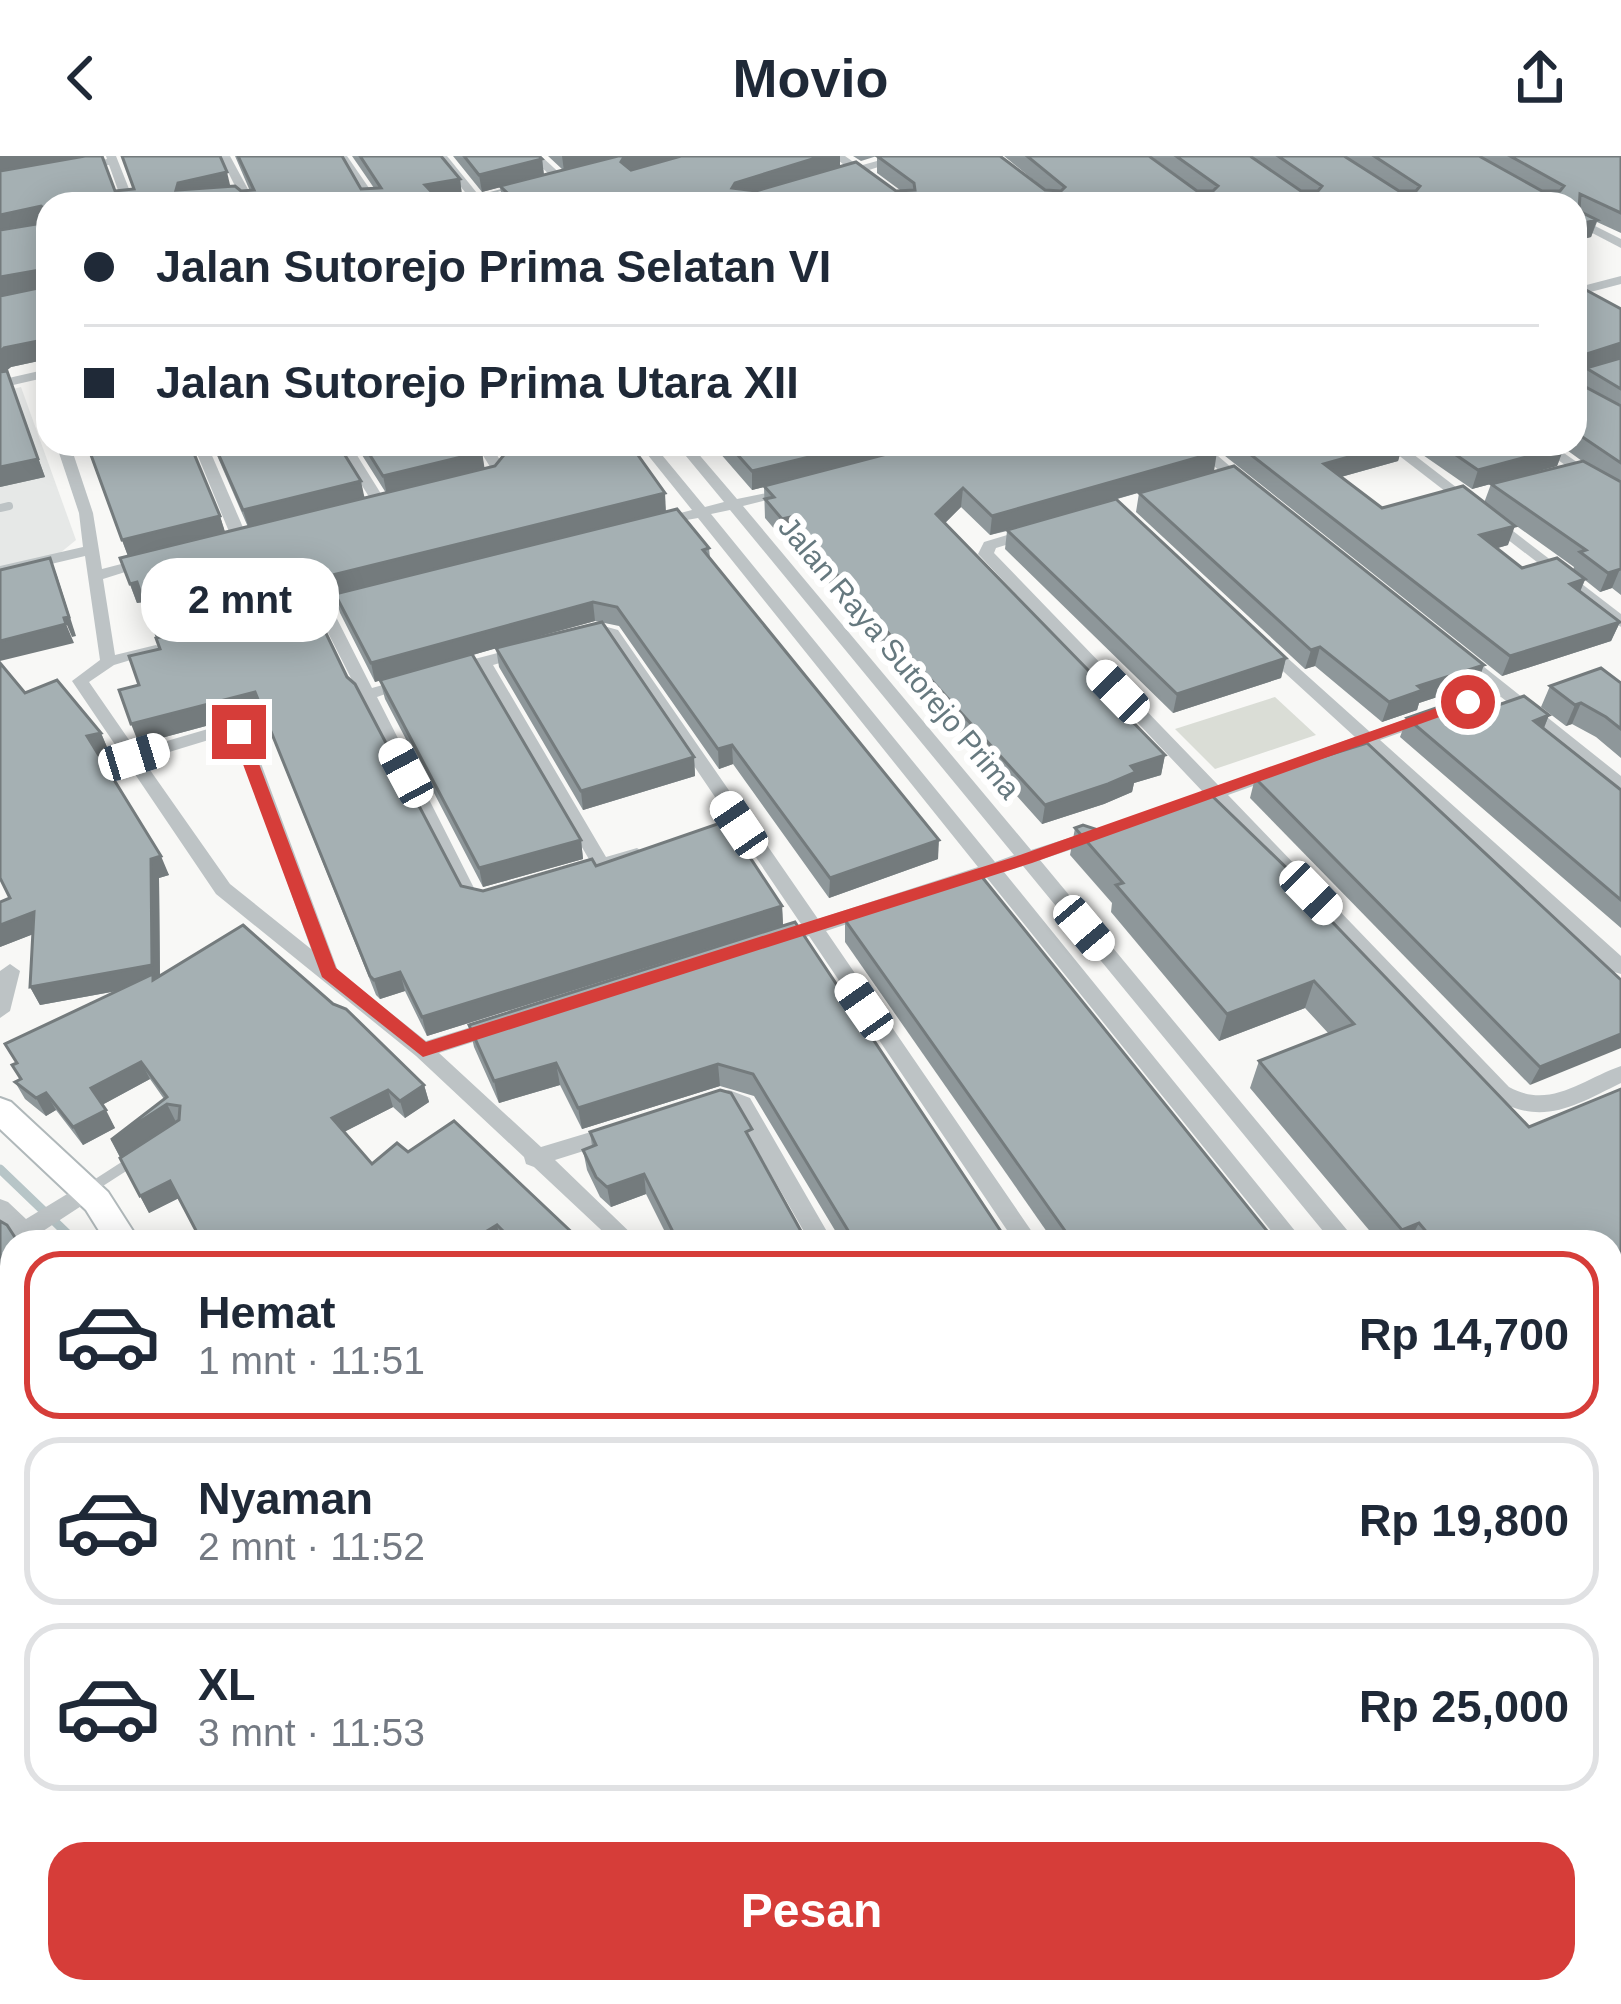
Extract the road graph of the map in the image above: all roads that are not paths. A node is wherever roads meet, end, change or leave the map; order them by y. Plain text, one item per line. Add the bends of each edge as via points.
1 (224, 156) edge
2 (342, 156) edge
3 (441, 156) edge
4 (536, 156) edge
5 (838, 156) edge
6 (907, 156) edge
7 (112, 158) edge
8 (71, 168) edge
9 (861, 169) junction
10 (824, 180) edge
11 (562, 181) junction
12 (125, 192) edge
13 (243, 192) edge
14 (366, 192) edge
15 (463, 192) edge
16 (513, 192) edge
17 (558, 192) edge
18 (890, 192) edge
19 (1587, 226) edge
20 (1621, 244) edge
21 (1621, 280) edge
22 (1587, 289) edge
23 (1621, 367) edge
24 (36, 376) edge
25 (1587, 376) edge
26 (0, 384) edge
27 (67, 456) edge
28 (205, 456) edge
29 (350, 456) edge
30 (490, 456) edge
31 (655, 456) edge
32 (693, 456) edge
33 (1210, 456) edge
34 (1406, 456) edge
35 (1555, 456) edge
36 (1233, 475) junction
37 (1214, 481) edge
38 (470, 484) edge
39 (813, 485) edge
40 (1483, 495) edge
41 (403, 500) edge
42 (1462, 500) junction
43 (1621, 500) edge
44 (1269, 504) edge
45 (381, 505) junction
46 (734, 505) junction
47 (361, 510) edge
48 (699, 512) junction
49 (1056, 526) edge
50 (633, 529) edge
51 (260, 534) edge
52 (240, 539) junction
53 (220, 544) edge
54 (92, 550) junction
55 (178, 555) edge
56 (0, 571) edge
57 (95, 576) junction
58 (389, 590) edge
59 (323, 607) junction
60 (280, 618) edge
61 (1621, 622) edge
62 (574, 637) edge
63 (1257, 639) edge
64 (551, 643) edge
65 (172, 646) edge
66 (1449, 647) edge
67 (108, 662) junction
68 (483, 662) junction
69 (1503, 690) junction
70 (364, 695) junction
71 (1362, 737) junction
72 (134, 757) junction
73 (1621, 785) edge
74 (1216, 794) junction
75 (1174, 808) edge
76 (739, 825) junction
77 (1112, 830) edge
78 (716, 831) edge
79 (647, 851) edge
80 (1026, 859) junction
81 (602, 864) junction
82 (990, 870) junction
83 (544, 881) edge
84 (505, 893) edge
85 (810, 929) junction
86 (764, 943) edge
87 (1621, 967) edge
88 (10, 971) dead end
89 (328, 972) junction
90 (0, 1011) edge
91 (514, 1022) edge
92 (423, 1050) junction
93 (1621, 1074) edge
94 (0, 1109) edge
95 (680, 1112) edge
96 (638, 1125) edge
97 (152, 1148) edge
98 (534, 1159) junction
99 (80, 1196) junction
100 (0, 1208) edge
101 (27, 1230) edge
102 (35, 1230) edge
103 (113, 1230) edge
104 (615, 1230) edge
105 (815, 1230) edge
106 (1020, 1230) edge
107 (1282, 1230) edge
108 (1336, 1230) edge

1 - 13 street
2 - 14 street
3 - 15 street
4 - 11 street
5 - 9 street
6 - 9 street
7 - 8 street
7 - 12 street
9 - 10 street
9 - 18 street
11 - 16 main road
11 - 17 main road via 585,183
19 - 20 street
21 - 22 street
23 - 25 street
24 - 26 street
27 - 54 street
28 - 52 street
29 - 45 street
30 - 38 street via 499,473
31 - 48 street, Jalan Raya Sutorejo Prima
32 - 46 street, Jalan Raya Sutorejo Prima
33 - 36 street
34 - 42 street
35 - 43 street
36 - 37 street
36 - 44 street
39 - 46 street
40 - 42 street
41 - 45 street
42 - 61 street
45 - 47 street
46 - 48 street
46 - 80 street, Jalan Raya Sutorejo Prima
48 - 50 street
48 - 82 street, Jalan Raya Sutorejo Prima
49 - 74 street via 994,543 986,554
51 - 52 street
52 - 53 street
54 - 56 street
54 - 57 street
55 - 57 street
57 - 67 street
58 - 59 street
59 - 60 street
59 - 70 street
62 - 76 street via 612,633
63 - 71 street
64 - 68 street
65 - 67 street
66 - 69 street
67 - 72 street via 80,680
68 - 70 street
68 - 81 street
69 - 71 street
69 - 73 street
70 - 84 street via 467,892
71 - 74 street
71 - 87 street
72 - 89 street via 223,889
72 - 89 street via 225,729 243,735
74 - 75 street
74 - 93 street via 1508,1098 1544,1107
76 - 78 street
76 - 85 street
77 - 80 street
79 - 81 street
80 - 82 street
80 - 108 street, Jalan Raya Sutorejo Prima
81 - 83 street
82 - 85 street
82 - 107 street, Jalan Raya Sutorejo Prima
85 - 86 street
85 - 106 street
88 - 90 street
89 - 92 street
91 - 92 street
92 - 98 street
94 - 99 main road
95 - 105 street via 725,1098 742,1104
96 - 98 street
97 - 99 lane
98 - 104 street
99 - 102 street
99 - 103 main road
100 - 101 street

